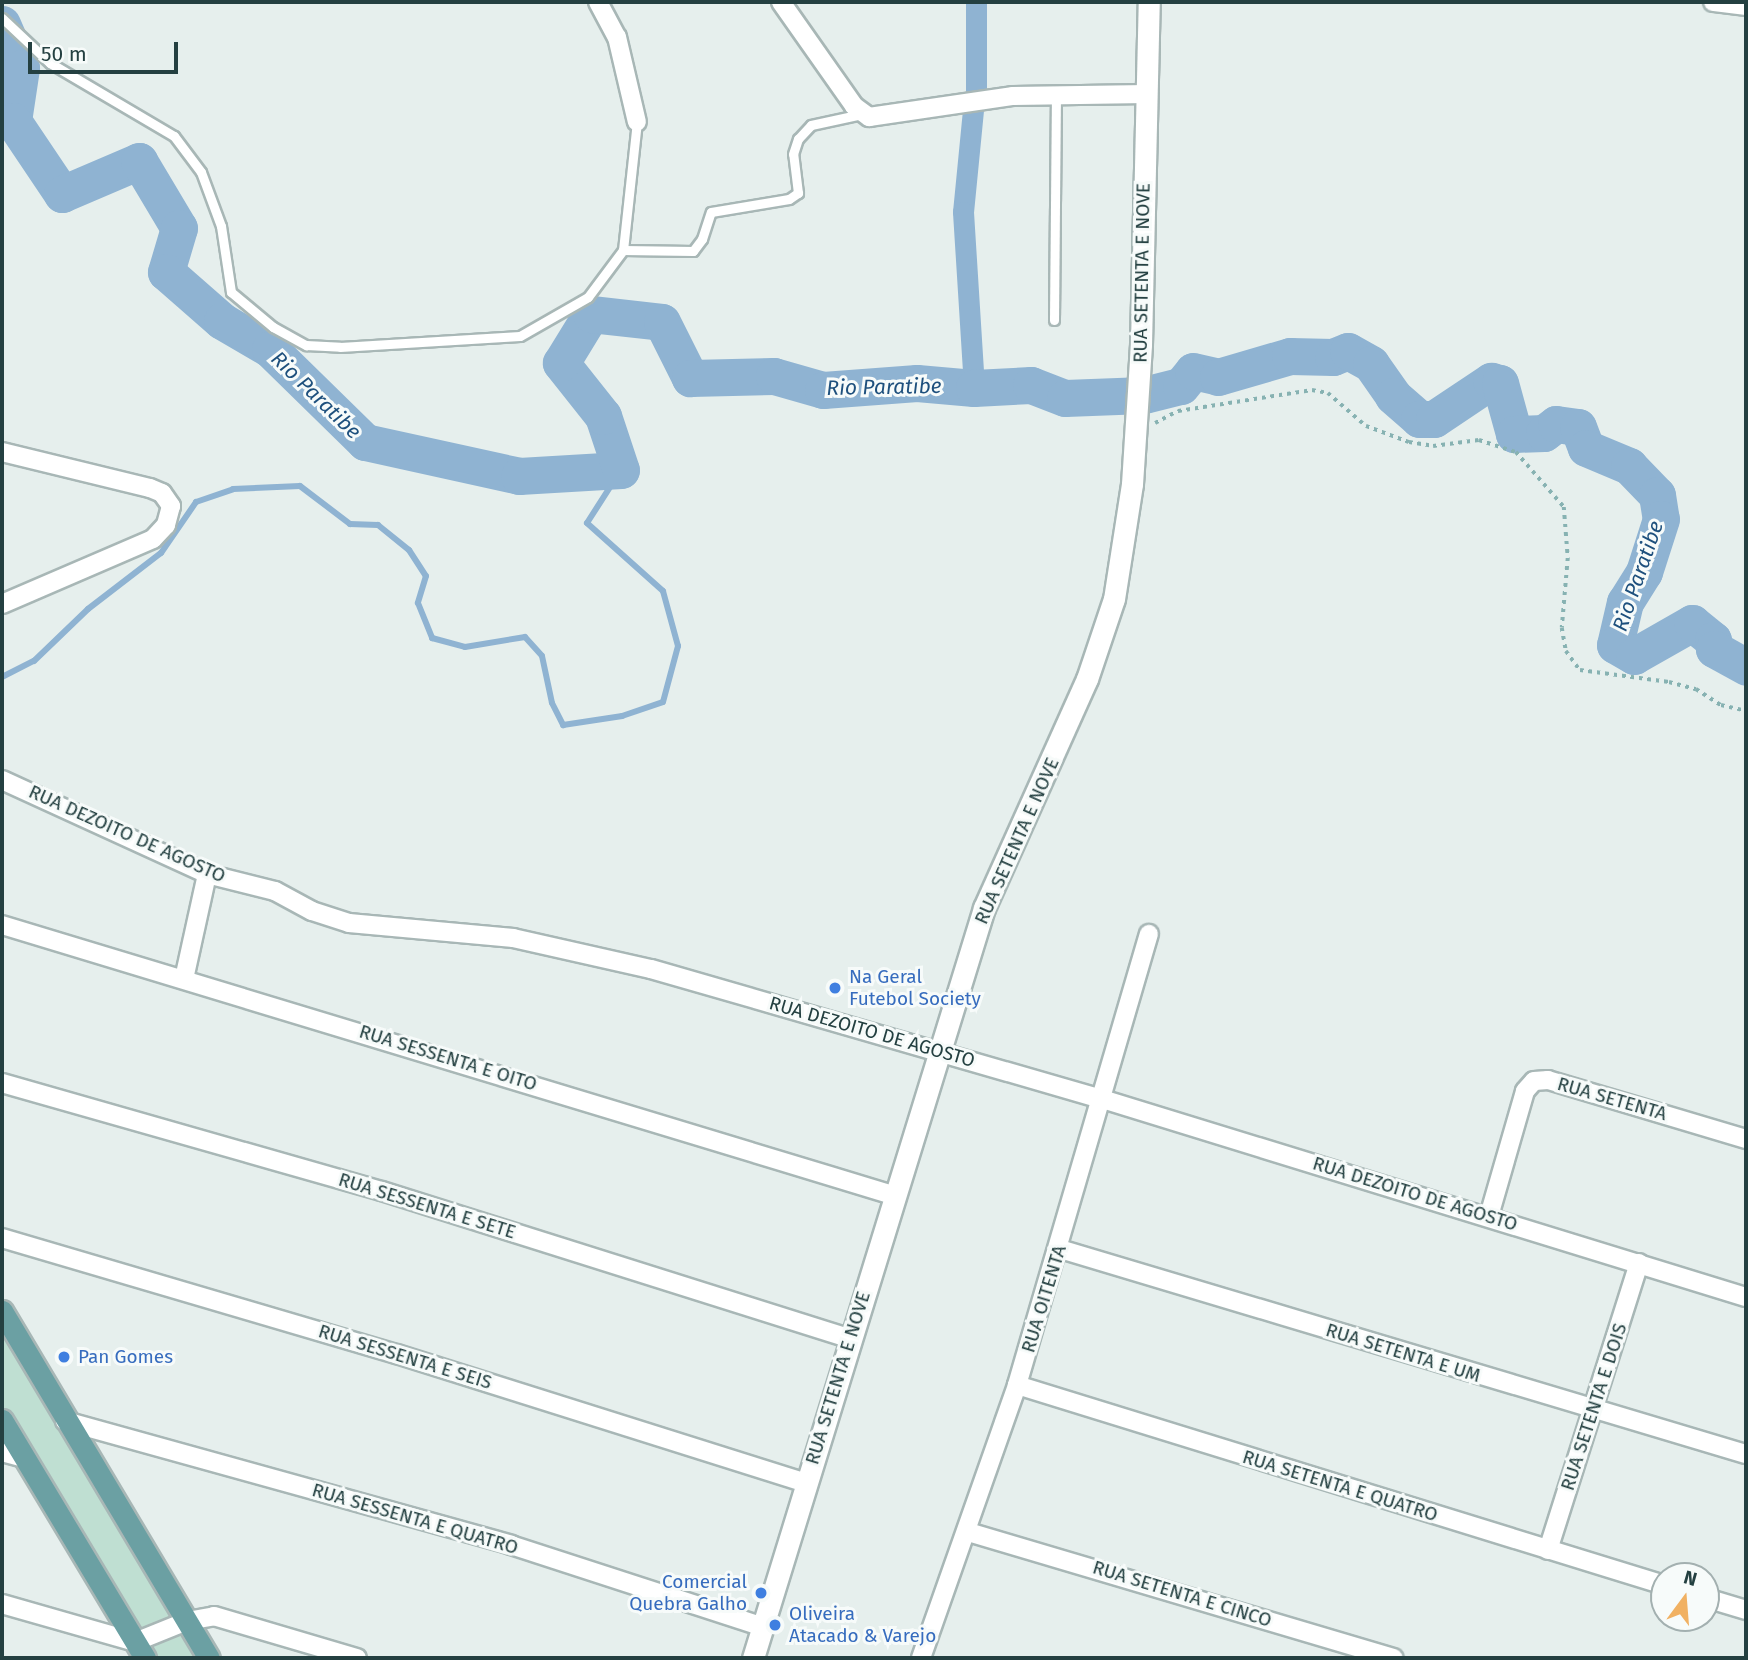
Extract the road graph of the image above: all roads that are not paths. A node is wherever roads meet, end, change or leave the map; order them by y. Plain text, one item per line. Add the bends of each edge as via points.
1 (598, 2) edge
2 (781, 2) edge
3 (1149, 2) edge
4 (1713, 2) edge
5 (1746, 6) edge
6 (2, 18) edge
7 (1147, 94) junction
8 (1056, 96) junction
9 (862, 114) junction
10 (637, 122) joint
11 (624, 250) junction
12 (1054, 320) dead end
13 (2, 452) edge
14 (2, 604) edge
15 (2, 780) edge
16 (207, 874) junction
17 (2, 925) edge
18 (1149, 934) dead end
19 (184, 979) junction
20 (937, 1050) junction
21 (2, 1083) edge
22 (1099, 1098) junction
23 (1746, 1139) edge
24 (893, 1195) junction
25 (1489, 1216) junction
26 (2, 1238) edge
27 (1060, 1249) junction
28 (1639, 1263) junction
29 (1746, 1297) edge
30 (2, 1311) edge
31 (850, 1339) junction
32 (1017, 1385) junction
33 (1594, 1412) junction
34 (2, 1420) edge
35 (65, 1421) junction
36 (2, 1452) edge
37 (1746, 1454) edge
38 (24, 1458) junction
39 (805, 1483) junction
40 (968, 1532) junction
41 (1548, 1550) junction
42 (1650, 1581) edge
43 (1720, 1602) edge
44 (2, 1604) edge
45 (1746, 1610) edge
46 (187, 1621) junction
47 (763, 1627) junction
48 (140, 1650) edge
49 (209, 1658) edge
50 (357, 1658) edge
51 (753, 1658) edge
52 (921, 1658) edge
53 (1394, 1658) edge

1 - 10 street via 617,37
2 - 9 street
3 - 7 street, RUA SETENTA E NOVE
4 - 5 street
6 - 11 lane via 50,63 174,136 201,172 221,226 231,292 273,327 306,345 520,336 588,297
7 - 8 street
7 - 20 street, RUA SETENTA E NOVE via 1141,344 1132,484 1114,599 1087,679 984,908
8 - 9 street via 1013,96 869,117
8 - 12 lane
9 - 11 lane via 811,125 798,139 793,155 798,193 789,199 711,212 693,251
10 - 11 lane
13 - 14 street via 150,488 162,492 171,506 166,525 153,539
15 - 16 street, RUA DEZOITO DE AGOSTO
16 - 19 street
16 - 20 street, RUA DEZOITO DE AGOSTO via 275,891 312,911 349,923 468,932 570,948
17 - 19 street, RUA SESSENTA E OITO
18 - 22 street, RUA OITENTA
19 - 24 street, RUA SESSENTA E OITO
20 - 22 street, RUA DEZOITO DE AGOSTO
20 - 24 street, RUA SETENTA E NOVE
21 - 31 street, RUA SESSENTA E SETE via 382,1191
22 - 25 street, RUA DEZOITO DE AGOSTO
22 - 27 street, RUA OITENTA
23 - 25 street, RUA SETENTA via 1548,1080 1534,1081 1525,1091
24 - 31 street, RUA SETENTA E NOVE
25 - 28 street, RUA DEZOITO DE AGOSTO
26 - 39 street, RUA SESSENTA E SEIS via 397,1354
27 - 32 street, RUA OITENTA
27 - 33 street, RUA SETENTA E UM
28 - 29 street, RUA DEZOITO DE AGOSTO
28 - 33 street, RUA SETENTA E DOIS
30 - 35 main road
31 - 39 street, RUA SETENTA E NOVE
32 - 40 street, RUA OITENTA
32 - 41 street, RUA SETENTA E QUATRO
33 - 37 street, RUA SETENTA E UM
33 - 41 street, RUA SETENTA E DOIS
34 - 38 main road
35 - 46 main road
35 - 47 street, RUA SESSENTA E QUATRO via 511,1545
36 - 38 street
38 - 48 main road
39 - 47 street, RUA SETENTA E NOVE
40 - 52 street, RUA OITENTA
40 - 53 street, RUA SETENTA E CINCO
41 - 42 street, RUA SETENTA E QUATRO
43 - 45 street
44 - 48 street
46 - 48 street
46 - 49 main road
46 - 50 street via 214,1616
47 - 51 street, RUA SETENTA E NOVE

